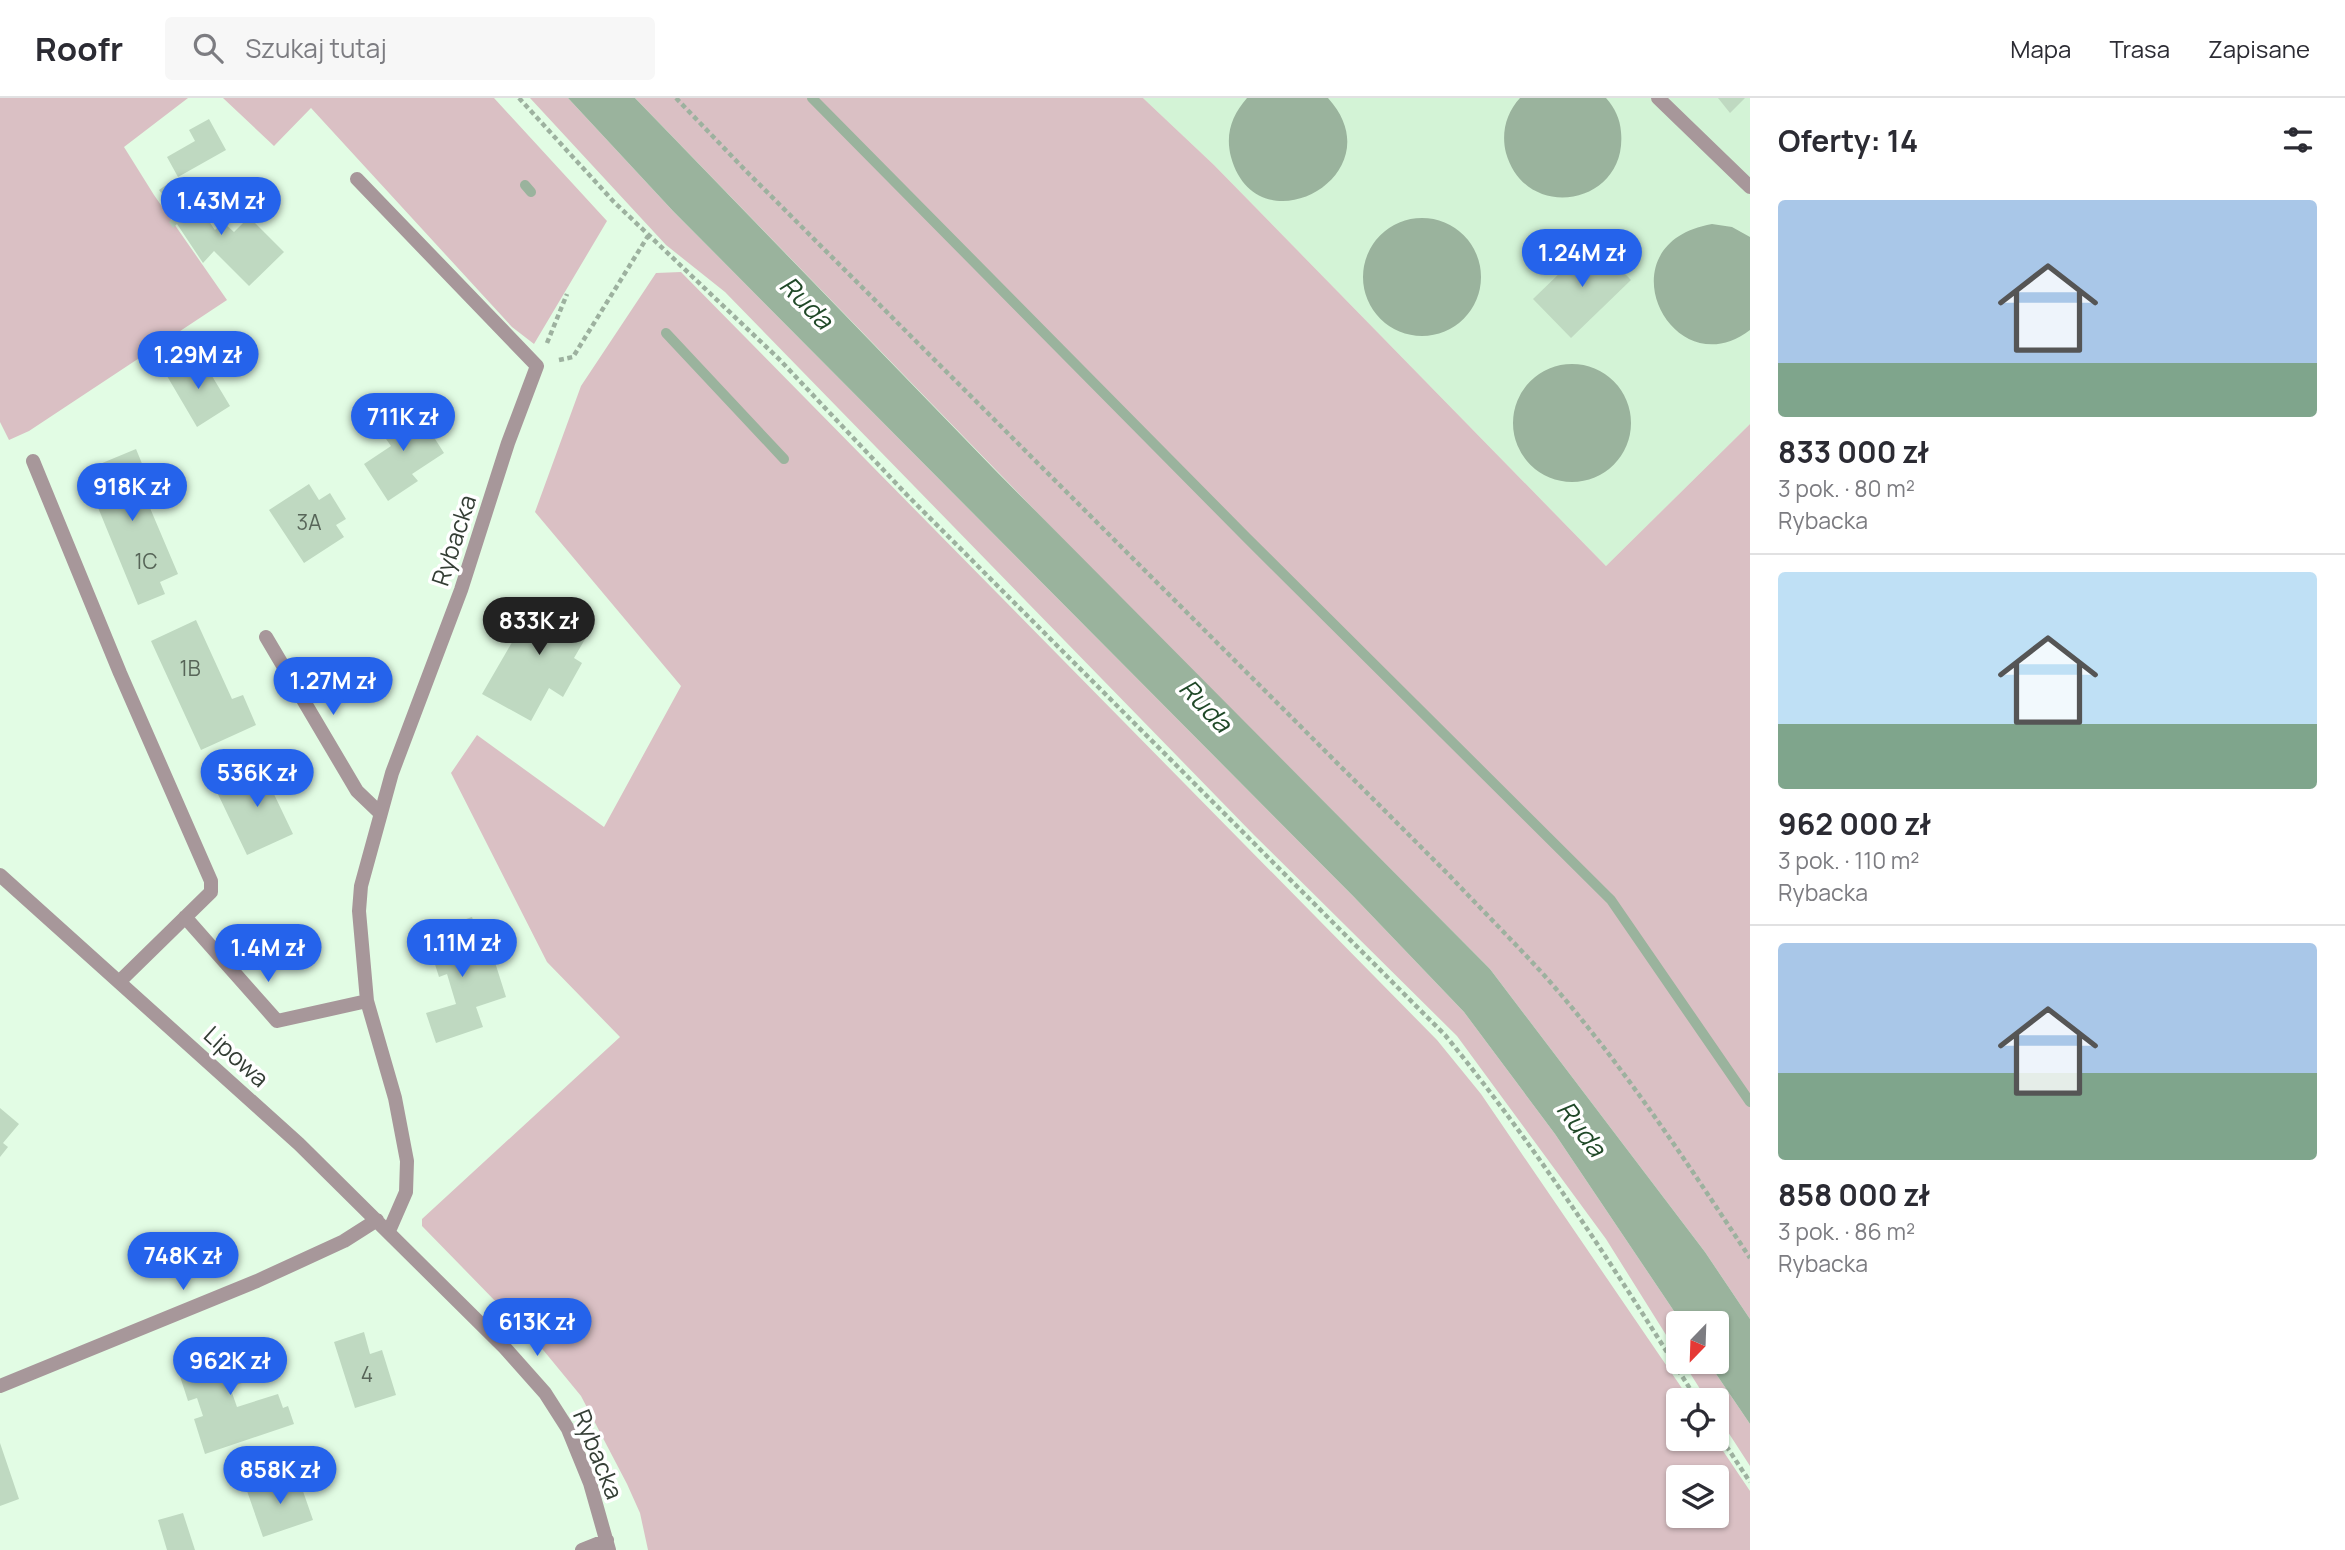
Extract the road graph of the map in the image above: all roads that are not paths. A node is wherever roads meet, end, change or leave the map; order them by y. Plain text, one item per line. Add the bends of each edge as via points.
1 (1658, 98) edge
2 (357, 179) dead end
3 (1750, 187) edge
4 (33, 461) dead end
5 (266, 637) dead end
6 (380, 813) junction
7 (0, 875) edge
8 (185, 917) junction
9 (120, 981) junction
10 (367, 1002) junction
11 (377, 1220) junction
12 (389, 1231) junction
13 (0, 1386) edge
14 (608, 1545) edge
15 (582, 1550) edge

1 - 3 street
2 - 6 street, Rybacka via 537,366
4 - 8 street via 211,881 211,892
5 - 6 street via 357,791
6 - 10 street, Rybacka via 359,911
7 - 9 street, Lipowa
8 - 9 street
8 - 10 street via 276,1021
9 - 11 street, Lipowa
10 - 12 street, Rybacka via 395,1098 407,1161 406,1192
11 - 12 street, Rybacka
11 - 13 street via 344,1241 257,1281
12 - 14 street, Rybacka via 552,1403 583,1461
14 - 15 street

